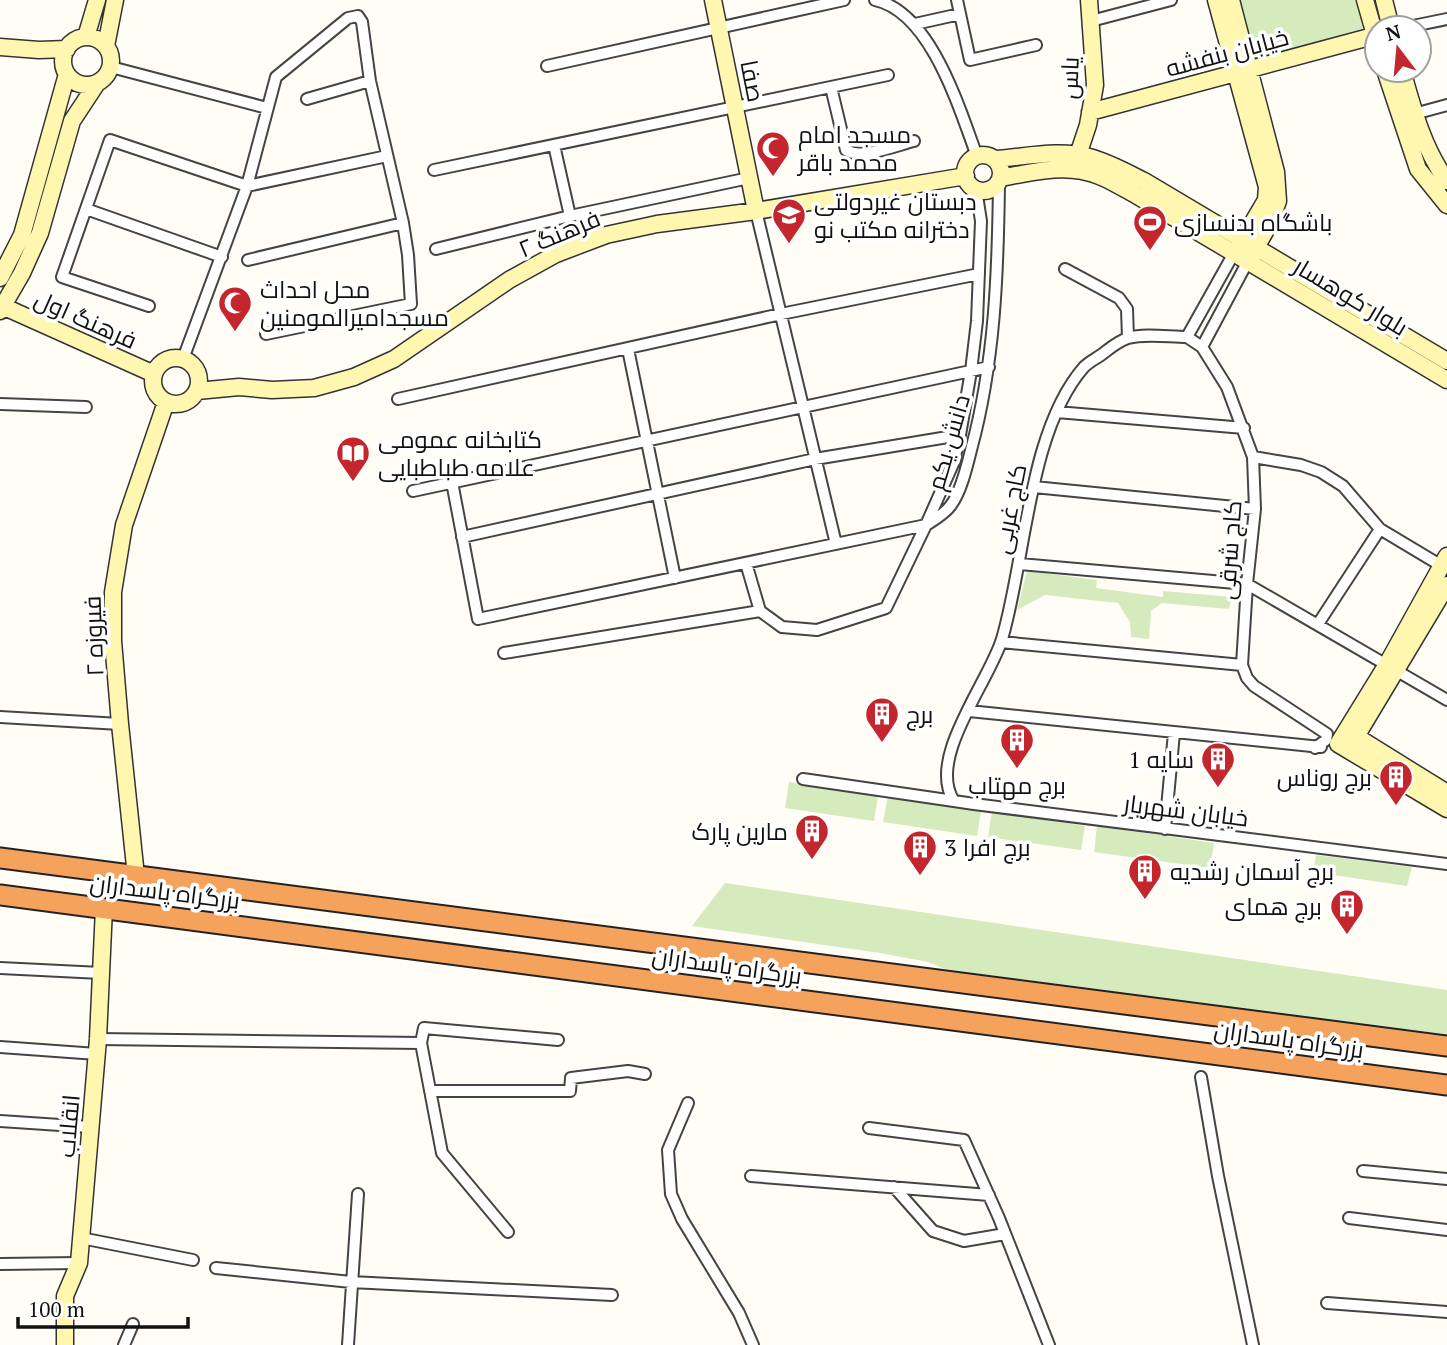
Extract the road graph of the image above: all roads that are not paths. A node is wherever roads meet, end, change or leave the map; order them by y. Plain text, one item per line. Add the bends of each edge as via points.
1 (97, 0) edge
2 (115, 0) edge
3 (713, 0) edge
4 (844, 0) edge
5 (875, 0) edge
6 (957, 0) edge
7 (1089, 0) edge
8 (1171, 0) edge
9 (1216, 0) edge
10 (1231, 0) edge
11 (960, 14) junction
12 (1091, 21) junction
13 (915, 24) junction
14 (719, 28) junction
15 (86, 37) junction
16 (1363, 41) edge
17 (106, 46) junction
18 (1036, 46) dead end
19 (0, 47) edge
20 (67, 49) junction
21 (547, 66) dead end
22 (111, 67) junction
23 (1243, 72) junction
24 (67, 74) junction
25 (888, 75) dead end
26 (370, 81) junction
27 (97, 83) junction
28 (1390, 84) edge
29 (1406, 84) edge
30 (831, 87) junction
31 (307, 99) dead end
32 (1447, 105) edge
33 (735, 107) junction
34 (267, 108) junction
35 (1090, 112) junction
36 (1414, 114) junction
37 (914, 141) dead end
38 (554, 145) junction
39 (1078, 155) junction
40 (387, 156) junction
41 (977, 156) junction
42 (996, 159) junction
43 (434, 170) dead end
44 (749, 178) junction
45 (1000, 180) junction
46 (1447, 181) edge
47 (971, 183) junction
48 (247, 186) junction
49 (1447, 205) edge
50 (86, 209) junction
51 (756, 211) junction
52 (570, 216) junction
53 (403, 223) junction
54 (436, 249) dead end
55 (1244, 251) junction
56 (222, 257) junction
57 (248, 260) dead end
58 (1065, 268) dead end
59 (979, 274) junction
60 (0, 278) edge
61 (149, 306) dead end
62 (1, 308) edge
63 (780, 314) junction
64 (266, 334) dead end
65 (1186, 337) junction
66 (1128, 338) junction
67 (1202, 347) junction
68 (628, 349) junction
69 (183, 359) junction
70 (1447, 361) edge
71 (989, 367) junction
72 (971, 371) junction
73 (154, 374) junction
74 (1447, 380) edge
75 (197, 391) junction
76 (398, 398) dead end
77 (166, 401) junction
78 (0, 404) edge
79 (86, 407) dead end
80 (803, 407) junction
81 (1057, 412) junction
82 (1244, 428) junction
83 (960, 435) junction
84 (647, 440) junction
85 (1253, 457) junction
86 (815, 459) junction
87 (452, 482) junction
88 (1034, 487) junction
89 (413, 491) dead end
90 (658, 494) junction
91 (1255, 509) junction
92 (926, 526) junction
93 (1380, 529) junction
94 (463, 537) junction
95 (836, 544) junction
96 (747, 562) junction
97 (1020, 564) junction
98 (1445, 564) edge
99 (675, 578) junction
100 (1247, 584) junction
101 (1447, 585) edge
102 (760, 611) junction
103 (1318, 624) junction
104 (1001, 642) junction
105 (504, 653) dead end
106 (1242, 665) junction
107 (1391, 669) junction
108 (1447, 700) edge
109 (969, 710) junction
110 (0, 717) edge
111 (120, 724) junction
112 (1321, 728) junction
113 (1174, 733) junction
114 (1347, 741) junction
115 (1315, 748) junction
116 (803, 779) dead end
117 (1447, 793) edge
118 (954, 801) junction
119 (1447, 809) edge
120 (1166, 829) junction
121 (0, 859) edge
122 (1447, 864) edge
123 (136, 876) junction
124 (0, 895) edge
125 (104, 908) junction
126 (0, 968) edge
127 (101, 973) junction
128 (558, 1040) dead end
129 (421, 1043) junction
130 (97, 1046) junction
131 (1447, 1046) edge
132 (0, 1047) edge
133 (645, 1073) dead end
134 (1201, 1077) dead end
135 (1447, 1085) edge
136 (430, 1091) junction
137 (688, 1104) dead end
138 (0, 1121) edge
139 (90, 1127) junction
140 (869, 1128) dead end
141 (1363, 1171) dead end
142 (751, 1176) dead end
143 (1447, 1179) edge
144 (894, 1187) junction
145 (358, 1194) dead end
146 (989, 1195) junction
147 (1349, 1218) dead end
148 (1447, 1230) edge
149 (508, 1232) dead end
150 (1004, 1234) junction
151 (81, 1238) junction
152 (192, 1260) dead end
153 (79, 1263) junction
154 (0, 1264) edge
155 (216, 1268) dead end
156 (351, 1282) junction
157 (612, 1295) dead end
158 (1326, 1303) dead end
159 (1447, 1311) edge
160 (133, 1324) dead end
161 (65, 1345) edge
162 (124, 1345) edge
163 (348, 1345) edge
164 (753, 1345) edge
165 (1049, 1345) edge
166 (1253, 1345) edge

1 - 15 main road
2 - 17 main road
3 - 14 main road, صفا
4 - 14 street
5 - 13 street via 894,7
6 - 11 street
7 - 12 main road, یاس
8 - 12 street
9 - 23 main road
10 - 23 main road
11 - 13 street
11 - 18 street via 970,60
12 - 35 main road, یاس via 1095,85
13 - 41 street via 940,65
14 - 21 street
14 - 33 main road, صفا
15 - 17 main road
15 - 20 main road
16 - 23 main road, خیابان بنفشه
17 - 22 main road
19 - 20 main road
20 - 24 main road via 63,63
22 - 27 main road
22 - 34 street
23 - 35 main road, خیابان بنفشه
23 - 55 main road via 1276,173 1278,201 1270,223
24 - 27 main road via 82,85
24 - 60 main road via 22,235
25 - 30 street
26 - 31 street
26 - 34 street via 362,22 358,16 348,18 276,77
26 - 40 street
27 - 62 main road via 72,121 40,233
28 - 49 main road via 1418,169
29 - 36 main road
30 - 33 street
30 - 37 street via 846,150 852,154
32 - 36 street
33 - 38 street
33 - 44 main road, صفا
34 - 48 street
35 - 39 main road, یاس
36 - 46 main road
38 - 43 street
38 - 52 street
39 - 42 main road, بلوار کوهسار
39 - 55 main road, بلوار کوهسار via 1144,181
40 - 48 street
40 - 53 street
41 - 42 main road
41 - 47 main road via 966,166
42 - 45 main road
44 - 51 main road, صفا
44 - 52 street
45 - 47 main road via 991,189
45 - 55 main road, بلوار کوهسار via 1062,169 1084,171
45 - 71 street, دانش یکم
47 - 51 main road, فرهنگ ۲
47 - 59 street, دانش یکم via 981,221
48 - 50 street via 110,139
48 - 56 street
50 - 56 street
50 - 61 street via 62,277
51 - 63 street
51 - 75 main road, فرهنگ ۲ via 657,224 606,235 556,254 509,280 394,359 354,377 314,388
52 - 54 street
53 - 57 street
53 - 64 street via 411,304
55 - 65 street
55 - 67 street
55 - 70 main road, بلوار کوهسار
55 - 74 main road, بلوار کوهسار
56 - 69 street
58 - 66 street via 1119,298 1127,309
59 - 63 street
59 - 72 street, دانش یکم
62 - 73 main road, فرهنگ اول
63 - 68 street
63 - 80 street
65 - 66 street
65 - 67 street
66 - 81 street, کاج غربی via 1085,366
67 - 82 street, کاج شرقی via 1227,387
68 - 76 street
68 - 84 street
69 - 73 main road via 162,363
69 - 75 main road via 195,368
71 - 72 street
71 - 92 street, دانش یکم via 966,470 951,506
72 - 80 street
72 - 83 street, دانش یکم
73 - 77 main road via 157,394
75 - 77 main road via 181,404
77 - 111 main road, فیروزه ٢ via 124,525 117,563 113,642
78 - 79 street
80 - 84 street
80 - 86 street
81 - 82 street
81 - 88 street, کاج غربی
82 - 85 street, کاج شرقی
83 - 86 street
83 - 92 street, دانش یکم via 953,464
84 - 87 street
84 - 90 street
85 - 91 street, کاج شرقی
85 - 93 street via 1321,472 1343,486
86 - 90 street
86 - 95 street
87 - 89 street
87 - 94 street
88 - 91 street
88 - 97 street, کاج غربی
90 - 94 street
90 - 99 street
91 - 100 street, کاج شرقی
92 - 95 street
92 - 102 street via 886,608 817,630 782,627
93 - 98 street
93 - 103 street
94 - 99 street via 478,620
95 - 96 street
96 - 99 street
96 - 102 street
97 - 100 street
97 - 104 street, کاج غربی
98 - 107 main road
100 - 103 street
100 - 106 street, کاج شرقی
101 - 107 main road
102 - 105 street
103 - 107 street
104 - 106 street
104 - 109 street, کاج غربی
106 - 112 street via 1254,686
107 - 108 street
107 - 114 main road
109 - 113 street
109 - 118 street, کاج غربی via 946,768
110 - 111 street
111 - 123 main road, فیروزه ٢
112 - 114 street
112 - 115 street via 1326,740
113 - 115 street
113 - 120 street
114 - 115 street
114 - 117 main road
114 - 119 main road
116 - 118 street, خیابان شهریار
118 - 120 street, خیابان شهریار
120 - 122 street, خیابان شهریار
121 - 123 highway, بزرگراه پاسداران
123 - 131 highway, بزرگراه پاسداران
124 - 125 highway, بزرگراه پاسداران
125 - 127 main road, انقلاب
125 - 135 highway, بزرگراه پاسداران
126 - 127 street
127 - 130 main road, انقلاب
128 - 129 street via 424,1028
129 - 130 street
129 - 136 street
130 - 132 street
130 - 139 main road, انقلاب
133 - 136 street via 571,1078 570,1091
134 - 166 street
136 - 149 street via 442,1153
137 - 164 street via 668,1150 671,1194
138 - 139 street
139 - 151 main road, انقلاب
140 - 146 street via 964,1140
141 - 143 street
142 - 144 street
144 - 146 street
144 - 150 street via 933,1231 964,1241
145 - 156 street
146 - 150 street
147 - 148 street
150 - 165 street
151 - 152 street
151 - 153 main road, انقلاب
153 - 154 street
153 - 161 main road, انقلاب via 65,1296
155 - 156 street
156 - 157 street
156 - 163 street
158 - 159 street
160 - 162 street

